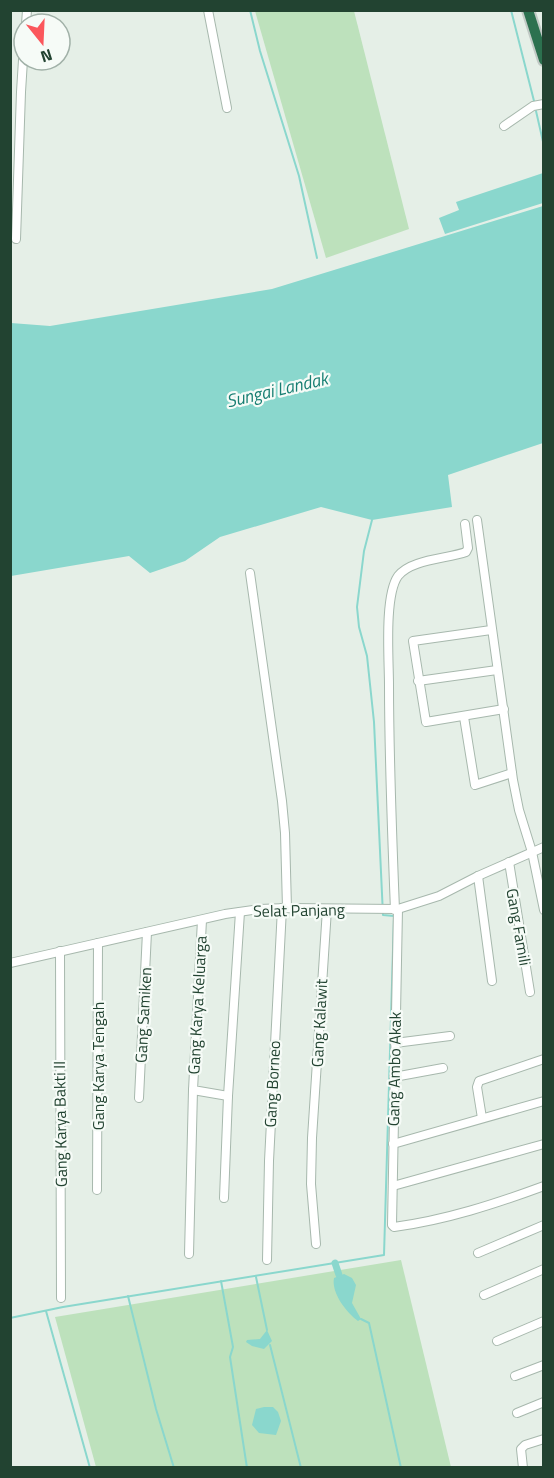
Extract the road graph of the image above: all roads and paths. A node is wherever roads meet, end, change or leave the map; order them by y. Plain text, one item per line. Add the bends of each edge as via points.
1 (207, 10) edge
2 (528, 10) edge
3 (543, 60) edge
4 (22, 72) edge
5 (543, 104) edge
6 (227, 108) dead end
7 (504, 126) dead end
8 (16, 239) dead end
9 (477, 520) dead end
10 (465, 524) dead end
11 (250, 573) dead end
12 (491, 630) junction
13 (497, 670) junction
14 (418, 681) junction
15 (504, 709) junction
16 (464, 717) junction
17 (512, 772) junction
18 (543, 847) edge
19 (532, 852) junction
20 (508, 862) junction
21 (478, 876) junction
22 (284, 908) junction
23 (327, 909) junction
24 (390, 909) junction
25 (543, 910) edge
26 (240, 912) junction
27 (202, 920) junction
28 (147, 932) junction
29 (98, 943) junction
30 (60, 951) junction
31 (10, 963) edge
32 (492, 981) dead end
33 (530, 992) dead end
34 (450, 1036) dead end
35 (394, 1043) junction
36 (543, 1059) edge
37 (443, 1068) dead end
38 (394, 1077) junction
39 (193, 1090) junction
40 (228, 1096) junction
41 (139, 1098) dead end
42 (543, 1101) edge
43 (482, 1118) junction
44 (393, 1144) junction
45 (543, 1144) edge
46 (393, 1186) junction
47 (543, 1186) edge
48 (97, 1190) dead end
49 (224, 1198) dead end
50 (543, 1225) edge
51 (316, 1244) dead end
52 (478, 1253) dead end
53 (189, 1254) dead end
54 (267, 1260) dead end
55 (543, 1269) edge
56 (484, 1295) dead end
57 (62, 1298) dead end
58 (543, 1321) edge
59 (497, 1341) dead end
60 (543, 1365) edge
61 (515, 1376) dead end
62 (543, 1402) edge
63 (517, 1413) dead end
64 (543, 1439) edge
65 (523, 1467) edge

1 - 6 street
2 - 3 highway
4 - 8 street
5 - 7 street via 533,106
9 - 12 street
10 - 24 street, Gang Ambo Akak via 466,552 404,570 394,583 391,597
11 - 22 street, Gang Borneo via 283,812
12 - 13 street
12 - 14 street via 413,641
13 - 14 street
13 - 15 street
14 - 16 street via 426,722
15 - 16 street
15 - 17 street
16 - 17 street via 475,784
17 - 19 street
18 - 19 street, Selat Panjang
19 - 20 street, Selat Panjang
19 - 25 street
20 - 21 street, Selat Panjang
20 - 33 street, Gang Famili
21 - 24 street, Selat Panjang via 439,896
21 - 32 street
22 - 23 street, Selat Panjang
22 - 26 street, Selat Panjang
22 - 54 street, Gang Borneo
23 - 24 street, Selat Panjang
23 - 51 street, Gang Kalawit via 312,1138
24 - 35 street, Gang Ambo Akak
26 - 27 street, Selat Panjang
26 - 40 street
27 - 28 street, Selat Panjang
27 - 39 street, Gang Karya Keluarga
28 - 29 street, Selat Panjang
28 - 41 street, Gang Samiken
29 - 30 street, Selat Panjang
29 - 48 street, Gang Karya Tengah
30 - 31 street, Selat Panjang
30 - 57 street, Gang Karya Bakti II
34 - 35 street
35 - 38 street, Gang Ambo Akak
36 - 43 street via 479,1081
37 - 38 street
38 - 44 street, Gang Ambo Akak
39 - 40 street, Gang Karya Keluarga
39 - 53 street
40 - 49 street
42 - 43 street
43 - 44 street
44 - 46 street, Gang Ambo Akak
45 - 46 street
46 - 47 street, Gang Ambo Akak via 394,1227 471,1211
50 - 52 street
55 - 56 street
58 - 59 street
60 - 61 street
62 - 63 street
64 - 65 street via 521,1449

